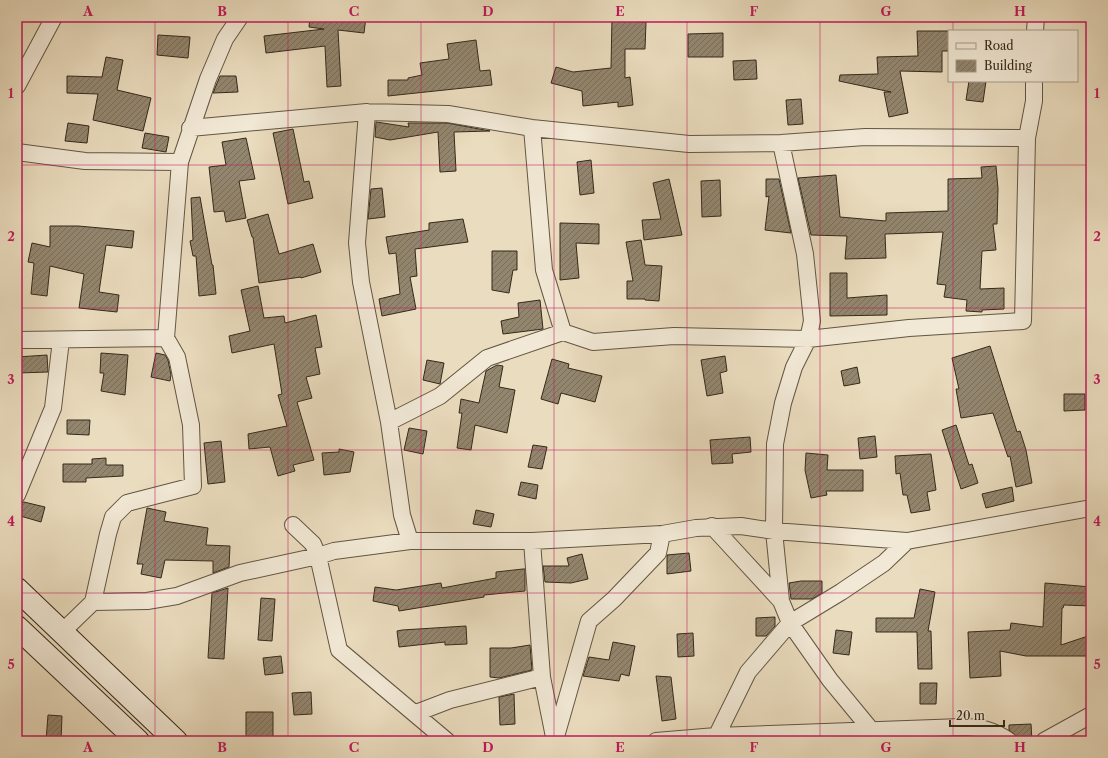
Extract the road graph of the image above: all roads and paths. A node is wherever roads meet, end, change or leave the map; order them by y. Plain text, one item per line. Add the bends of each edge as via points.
1 (54, 17) edge
2 (240, 17) edge
3 (1036, 17) edge
4 (1035, 30) edge
5 (1034, 82) edge
6 (17, 86) edge
7 (367, 112) junction
8 (190, 128) junction
9 (532, 128) junction
10 (1027, 138) junction
11 (781, 143) junction
12 (17, 152) edge
13 (180, 162) junction
14 (563, 332) junction
15 (166, 338) junction
16 (17, 340) edge
17 (62, 340) junction
18 (808, 340) junction
19 (389, 422) junction
20 (17, 495) edge
21 (1091, 508) edge
22 (293, 526) dead end
23 (712, 526) junction
24 (774, 531) junction
25 (662, 534) junction
26 (410, 541) junction
27 (532, 541) junction
28 (908, 541) junction
29 (318, 556) junction
30 (17, 589) edge
31 (781, 601) junction
32 (93, 602) junction
33 (790, 623) junction
34 (17, 627) edge
35 (62, 632) junction
36 (542, 677) junction
37 (416, 713) junction
38 (1091, 715) edge
39 (872, 731) junction
40 (715, 738) edge
41 (138, 741) edge
42 (176, 741) edge
43 (447, 741) edge
44 (555, 741) edge
45 (656, 741) edge
46 (1009, 741) edge
47 (1044, 741) edge

1 - 6 street
2 - 8 street via 225,39
3 - 4 street
5 - 10 street via 1034,101
7 - 8 street
7 - 9 street via 448,114
7 - 19 street via 357,243 361,282
8 - 13 street
9 - 11 street via 690,144
9 - 14 street via 544,270
10 - 11 street via 865,138
10 - 18 street via 1023,321 909,328
11 - 18 street via 805,254 812,321
12 - 13 street via 85,161
13 - 15 street
14 - 18 street via 593,342 674,336
14 - 19 street via 487,358 440,396
15 - 17 street
15 - 32 street via 177,357 192,425 193,486 127,503 113,517
16 - 17 street
17 - 20 street via 52,408
18 - 24 street via 794,367 783,403 775,444
19 - 26 street via 402,515
21 - 28 street
22 - 29 street via 313,544
23 - 24 street via 741,526
23 - 25 street
23 - 31 street
24 - 28 street
24 - 31 street
25 - 27 street
25 - 44 street via 658,552 589,622
26 - 27 street
26 - 29 street via 334,551
27 - 36 street
28 - 33 street via 884,562 841,592
29 - 32 street via 240,573 177,596 147,601
29 - 37 street via 339,650
30 - 35 main road
31 - 33 street
32 - 35 street
33 - 39 street via 830,680
33 - 40 street via 748,672
34 - 41 main road
35 - 42 main road
36 - 37 street via 450,700
36 - 44 street
37 - 43 street
38 - 47 street
39 - 40 street
39 - 46 street via 981,727 992,730
40 - 45 street

